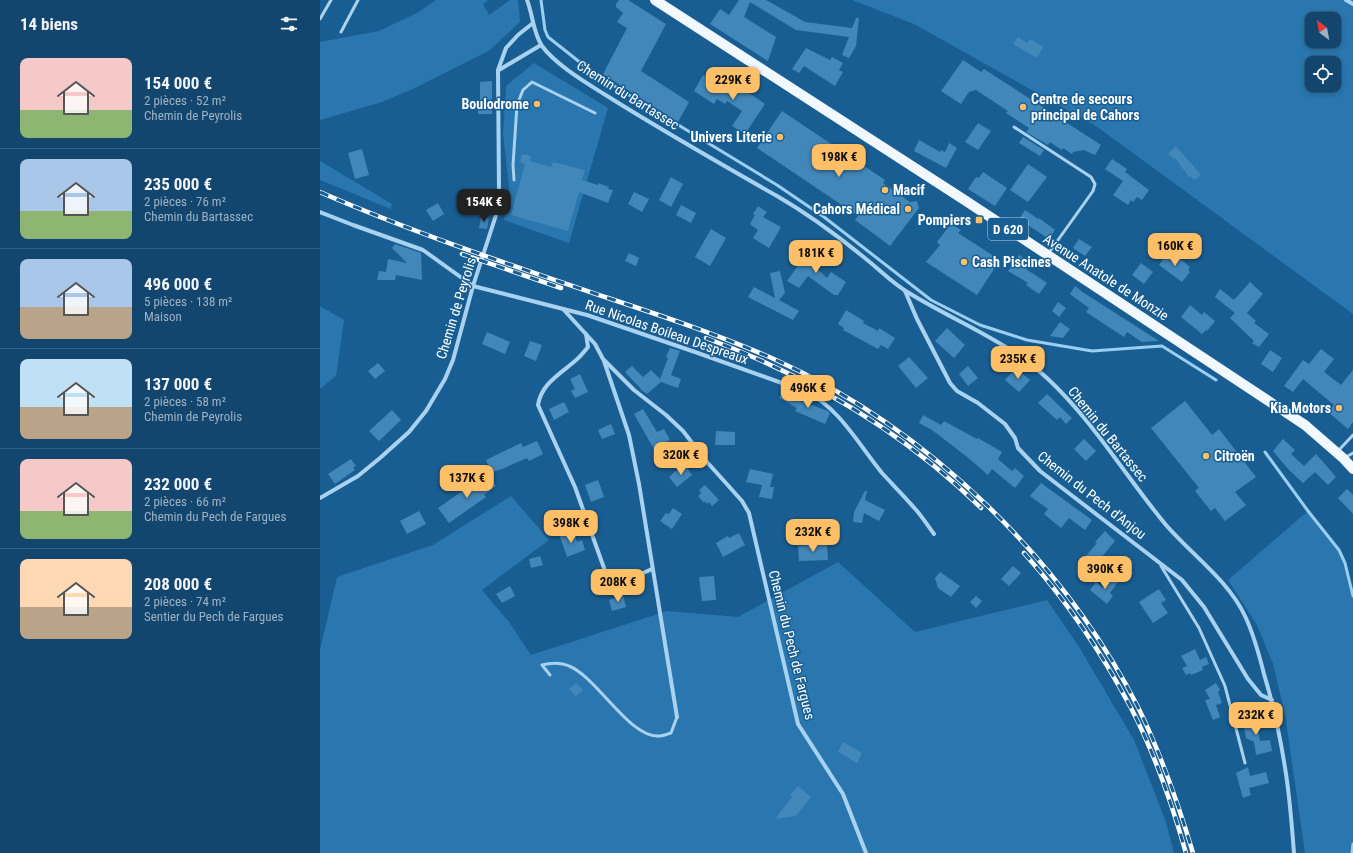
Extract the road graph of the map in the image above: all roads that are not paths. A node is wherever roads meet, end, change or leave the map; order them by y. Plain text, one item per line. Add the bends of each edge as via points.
1 (331, 0) edge
2 (358, 0) edge
3 (528, 0) edge
4 (656, 0) edge
5 (1346, 0) edge
6 (1353, 4) edge
7 (320, 19) edge
8 (533, 23) junction
9 (341, 32) dead end
10 (541, 45) junction
11 (498, 70) junction
12 (498, 101) junction
13 (517, 105) junction
14 (595, 113) dead end
15 (1014, 127) dead end
16 (514, 180) dead end
17 (320, 212) edge
18 (1048, 255) junction
19 (473, 286) junction
20 (905, 291) junction
21 (562, 309) junction
22 (586, 334) junction
23 (603, 359) junction
24 (1353, 435) edge
25 (1353, 453) edge
26 (1340, 456) junction
27 (1353, 469) edge
28 (320, 498) edge
29 (934, 534) dead end
30 (1159, 562) junction
31 (652, 569) junction
32 (550, 675) dead end
33 (1272, 700) junction
34 (678, 717) joint
35 (1244, 763) dead end
36 (866, 853) edge
37 (1294, 853) edge

1 - 7 lane
2 - 9 lane
3 - 8 street, Chemin du Bartassec
4 - 18 main road, Avenue Anatole de Monzie / D 620
5 - 6 street
8 - 10 street, Chemin du Bartassec
8 - 11 street, Chemin de Peyrolis via 506,48
10 - 11 street
10 - 20 street, Chemin du Bartassec via 572,73 620,104 800,209
11 - 12 street, Chemin de Peyrolis
12 - 13 lane
12 - 19 street, Chemin de Peyrolis via 500,191 497,212
13 - 14 lane via 523,90 532,82
13 - 16 lane
15 - 18 lane via 1091,177 1095,184 1093,191
17 - 19 street via 423,250
18 - 26 main road, Avenue Anatole de Monzie / D 620 via 1298,420
19 - 21 street, Rue Nicolas Boileau Despreaux
19 - 28 street, Chemin de Peyrolis via 453,360 426,411 409,432 380,458 358,476
20 - 30 street, Chemin du Pech d'Anjou via 916,319 957,391 978,402 1005,424 1015,438 1018,448 1040,472
20 - 33 street, Chemin du Bartassec via 999,342 1026,360 1074,406 1153,509 1233,596 1254,636
21 - 22 street, Chemin du Pech de Fargues
21 - 29 street, Rue Nicolas Boileau Despreaux via 695,352 819,398 855,436
22 - 23 street, Chemin du Pech de Fargues
22 - 31 street via 588,347 544,389 538,405 575,487 609,582 613,583
23 - 31 street via 629,435
23 - 36 street, Chemin du Pech de Fargues via 634,390 683,431 742,501 749,513 798,724 843,794
24 - 26 lane
25 - 26 lane
26 - 27 main road, Avenue Anatole de Monzie / D 620
30 - 33 street, Chemin du Pech d'Anjou via 1188,586 1204,607 1248,679 1260,695
30 - 35 lane, Chemin du Pech d'Anjou via 1199,628 1222,680
31 - 34 street
32 - 34 lane via 542,665 568,665 644,733 659,736 671,733
33 - 37 street, Chemin du Bartassec via 1286,774

